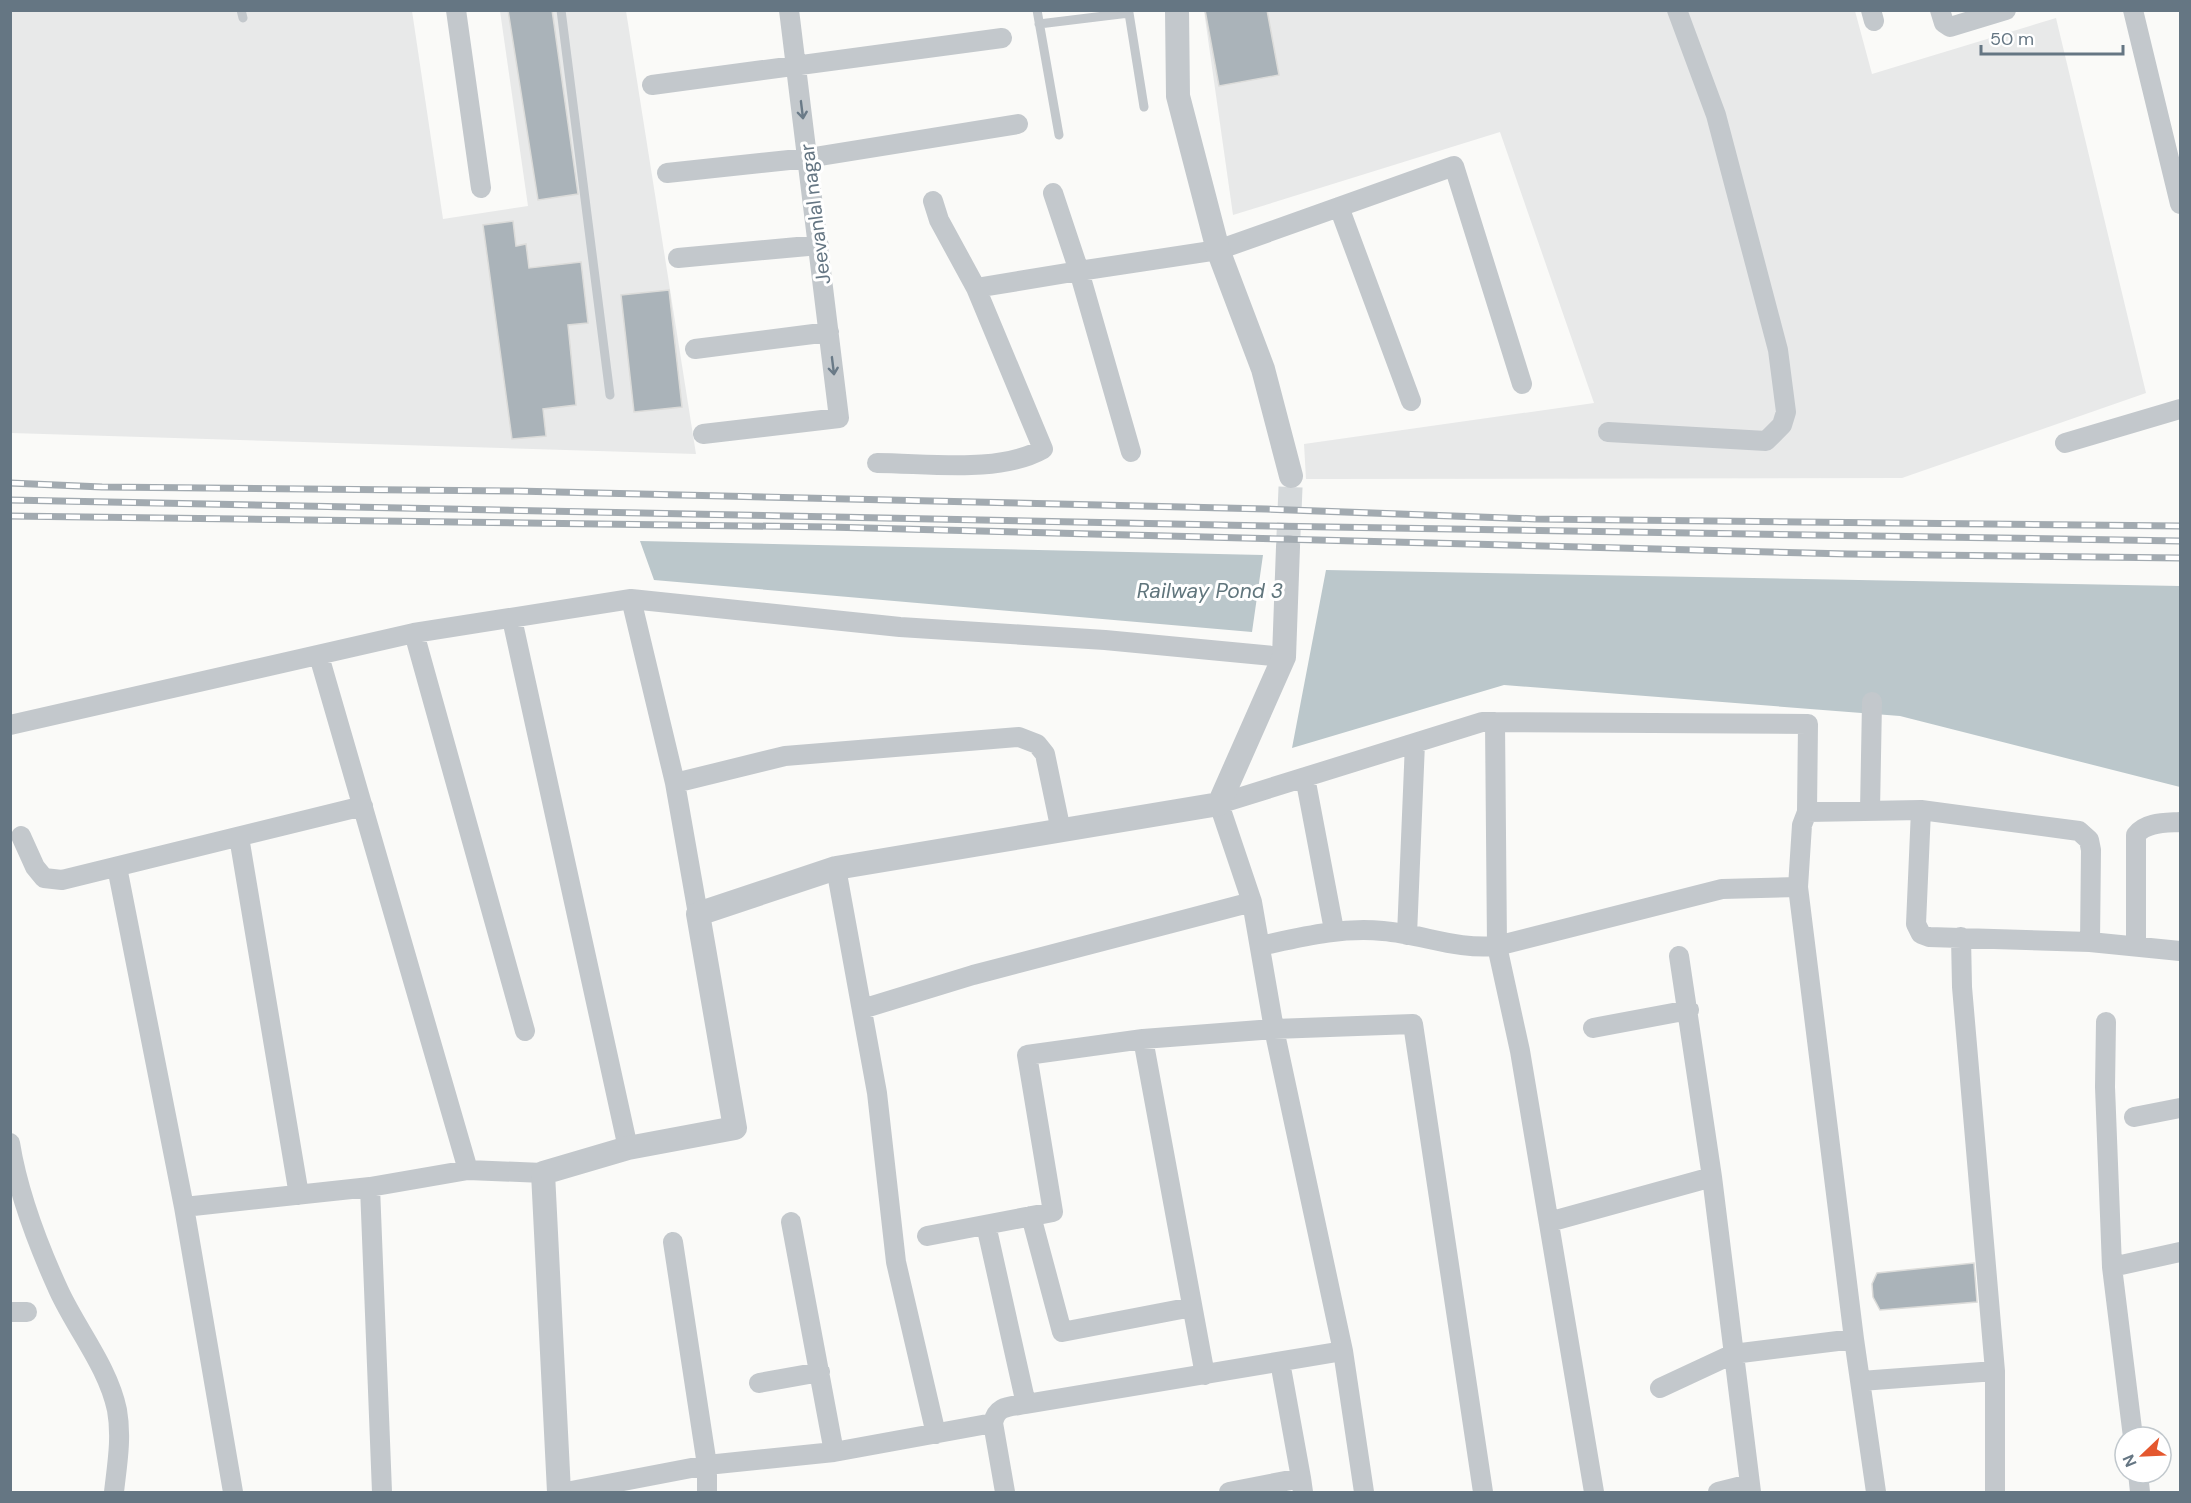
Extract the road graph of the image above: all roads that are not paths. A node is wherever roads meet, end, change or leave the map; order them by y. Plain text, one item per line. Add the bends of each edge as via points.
1 (456, 10) edge
2 (561, 10) edge
3 (789, 10) edge
4 (1037, 10) edge
5 (1177, 10) edge
6 (1677, 10) edge
7 (2006, 10) edge
8 (2133, 10) edge
9 (1943, 18) edge
10 (1040, 24) junction
11 (1002, 38) dead end
12 (797, 67) junction
13 (652, 85) dead end
14 (1144, 107) dead end
15 (1018, 124) dead end
16 (1059, 135) dead end
17 (808, 158) junction
18 (667, 173) dead end
19 (481, 188) dead end
20 (1053, 193) dead end
21 (933, 201) dead end
22 (2181, 204) edge
23 (1340, 207) junction
24 (819, 245) junction
25 (1218, 250) junction
26 (678, 258) dead end
27 (1079, 271) junction
28 (976, 288) junction
29 (829, 332) junction
30 (695, 349) dead end
31 (1522, 384) dead end
32 (610, 395) dead end
33 (1411, 401) dead end
34 (2181, 409) edge
35 (1608, 432) dead end
36 (703, 434) dead end
37 (2065, 443) dead end
38 (1131, 452) dead end
39 (877, 463) dead end
40 (1291, 476) tunnel mouth
41 (1288, 547) tunnel mouth
42 (631, 599) junction
43 (512, 619) junction
44 (414, 633) junction
45 (319, 656) junction
46 (1284, 657) junction
47 (1872, 702) dead end
48 (1495, 722) junction
49 (10, 725) edge
50 (1414, 743) junction
51 (1305, 777) junction
52 (675, 783) junction
53 (1219, 804) junction
54 (363, 806) junction
55 (1921, 810) junction
56 (1870, 811) junction
57 (1807, 812) junction
58 (2181, 822) edge
59 (1061, 831) junction
60 (21, 836) dead end
61 (239, 837) junction
62 (117, 867) junction
63 (836, 868) junction
64 (1798, 887) junction
65 (1251, 902) junction
66 (698, 914) junction
67 (1334, 930) junction
68 (1407, 935) junction
69 (1961, 937) junction
70 (2090, 942) junction
71 (1260, 946) junction
72 (1497, 946) junction
73 (2136, 946) junction
74 (2181, 951) edge
75 (1679, 956) dead end
76 (862, 1009) junction
77 (1689, 1010) junction
78 (2106, 1022) dead end
79 (1593, 1028) dead end
80 (1274, 1029) junction
81 (525, 1031) dead end
82 (1143, 1039) junction
83 (2181, 1108) edge
84 (2134, 1117) dead end
85 (10, 1143) edge
86 (628, 1148) junction
87 (468, 1170) junction
88 (543, 1173) junction
89 (1712, 1177) junction
90 (370, 1187) junction
91 (299, 1195) junction
92 (184, 1207) junction
93 (1031, 1216) junction
94 (791, 1222) dead end
95 (1549, 1222) junction
96 (986, 1225) junction
97 (927, 1236) dead end
98 (673, 1242) dead end
99 (2181, 1252) edge
100 (2112, 1267) junction
101 (1192, 1307) junction
102 (1854, 1339) junction
103 (1343, 1352) junction
104 (1733, 1354) junction
105 (1280, 1362) junction
106 (1995, 1371) junction
107 (820, 1372) junction
108 (1205, 1375) junction
109 (1861, 1381) junction
110 (759, 1383) dead end
111 (1660, 1388) dead end
112 (1026, 1404) junction
113 (993, 1423) junction
114 (2132, 1425) edge
115 (936, 1434) junction
116 (834, 1452) junction
117 (707, 1466) junction
118 (1302, 1485) edge
119 (1750, 1488) edge
120 (114, 1492) edge
121 (233, 1492) edge
122 (382, 1492) edge
123 (559, 1492) edge
124 (566, 1492) edge
125 (707, 1492) edge
126 (1005, 1492) edge
127 (1229, 1492) edge
128 (1364, 1492) edge
129 (1483, 1492) edge
130 (1594, 1492) edge
131 (1719, 1492) edge
132 (1876, 1492) edge
133 (1995, 1492) edge

1 - 19 street
2 - 32 lane
3 - 12 street, Jeevanlal nagar
4 - 10 lane
5 - 25 street via 1178,96
6 - 35 street via 1716,115 1778,350 1786,412 1782,424 1766,441
7 - 9 street
8 - 22 street
10 - 14 lane via 1129,13
10 - 16 lane
11 - 12 street
12 - 13 street
12 -> 17 street, Jeevanlal nagar
15 - 17 street
17 - 18 street
17 - 24 street, Jeevanlal nagar
20 - 27 street
21 - 28 street via 939,220
23 - 25 street
23 - 31 street via 1454,166
23 - 33 street
24 - 26 street
24 - 29 street, Jeevanlal nagar
25 - 27 street
25 - 40 street via 1263,369
27 - 28 street
27 - 38 street
28 - 39 street via 1044,449 1022,459 991,464
29 - 30 street
29 -> 36 street, Jeevanlal nagar via 839,418
34 - 37 street
41 - 46 street
42 - 43 street
42 - 46 street via 900,627 1105,639
42 - 52 street
43 - 44 street
43 - 86 street
44 - 45 street
44 - 81 street
45 - 49 street
45 - 54 street
46 - 53 street
47 - 56 street
48 - 50 street via 1482,722
48 - 57 street via 1808,724
48 - 72 street
50 - 51 street
50 - 68 street
51 - 53 street
51 - 67 street
52 - 59 street via 784,756 1019,737 1037,744 1044,754
52 - 66 street
53 - 59 street
53 - 65 street
54 - 61 street
54 - 87 street
55 - 56 street
55 - 69 street via 1916,924 1921,934 1929,937
55 - 70 street via 2079,831 2089,840 2091,850
56 - 57 street
57 - 64 street via 1802,825
58 - 73 street via 2153,825 2136,835
59 - 63 street
60 - 62 street via 44,878 62,880
61 - 62 street
61 - 91 street
62 - 92 street
63 - 66 street
63 - 76 street
64 - 72 street via 1722,889
64 - 102 street
65 - 71 street
65 - 76 street via 973,975
66 - 86 street via 735,1128
67 - 68 street
67 - 71 street
68 - 72 street via 1473,948
69 - 70 street
69 - 106 street
70 - 73 street
71 - 80 street
72 - 95 street via 1520,1051
73 - 74 street
75 - 77 street
76 - 115 street via 878,1094 896,1262
77 - 79 street
77 - 89 street
78 - 100 street
80 - 82 street
80 - 103 street
80 - 129 street via 1413,1024
82 - 93 street via 1027,1055 1053,1212
82 - 101 street
83 - 84 street
85 - 120 street via 16,1177 59,1291 103,1373 116,1409 120,1443
86 - 88 street
87 - 88 street
87 - 90 street
88 - 123 street
89 - 95 street
89 - 104 street
90 - 91 street
90 - 122 street
91 - 92 street
92 - 121 street
93 - 96 street
93 - 101 street via 1062,1332
94 - 107 street
95 - 130 street
96 - 97 street
96 - 112 street
98 - 117 street
99 - 100 street
100 - 114 street
101 - 108 street
102 - 104 street
102 - 109 street
103 - 105 street
103 - 128 street
104 - 111 street
104 - 119 street
105 - 108 street
105 - 118 street
106 - 109 street
106 - 133 street
107 - 110 street
107 - 116 street
108 - 112 street
109 - 132 street
112 - 113 street via 1000,1408
113 - 115 street
113 - 126 street
115 - 116 street
116 - 117 street
117 - 124 street
117 - 125 street
118 - 127 street
119 - 131 street

